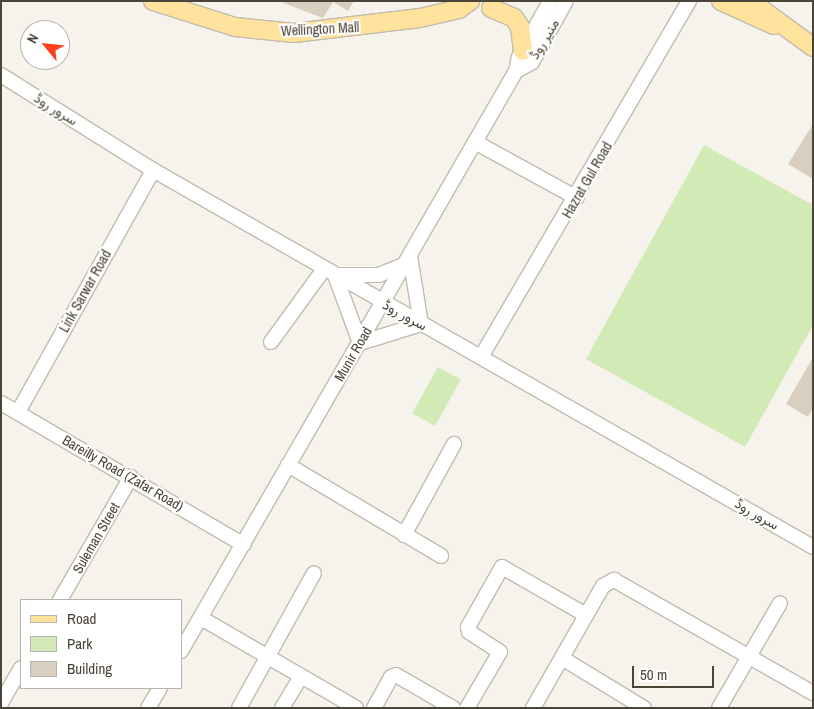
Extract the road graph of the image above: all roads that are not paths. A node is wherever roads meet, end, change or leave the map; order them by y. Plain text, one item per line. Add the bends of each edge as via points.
1 (153, 1) edge
2 (512, 1) edge
3 (550, 1) edge
4 (566, 1) edge
5 (689, 1) edge
6 (721, 1) edge
7 (750, 1) edge
8 (459, 4) edge
9 (491, 8) junction
10 (784, 29) junction
11 (813, 47) edge
12 (523, 51) junction
13 (516, 71) junction
14 (1, 75) edge
15 (475, 142) junction
16 (153, 170) junction
17 (577, 198) junction
18 (408, 260) junction
19 (329, 272) junction
20 (383, 303) junction
21 (421, 324) junction
22 (271, 342) dead end
23 (360, 343) junction
24 (481, 357) junction
25 (1, 403) edge
26 (18, 412) junction
27 (454, 444) dead end
28 (288, 465) junction
29 (132, 477) junction
30 (404, 535) junction
31 (244, 545) junction
32 (813, 547) edge
33 (441, 556) dead end
34 (314, 573) dead end
35 (61, 599) edge
36 (780, 603) dead end
37 (586, 615) junction
38 (201, 618) junction
39 (182, 649) edge
40 (750, 655) junction
41 (269, 656) junction
42 (562, 658) junction
43 (20, 670) edge
44 (301, 676) junction
45 (159, 689) edge
46 (813, 692) edge
47 (330, 702) edge
48 (1, 703) edge
49 (433, 703) edge
50 (148, 708) edge
51 (239, 708) edge
52 (282, 708) edge
53 (356, 708) edge
54 (374, 708) edge
55 (454, 708) edge
56 (467, 708) edge
57 (533, 708) edge
58 (644, 708) edge
59 (718, 708) edge

1 - 8 main road, Wellington Mall via 234,27 294,33 420,18
2 - 9 main road
3 - 12 street, Munir Road
4 - 13 street, منیر روڈ via 532,62
5 - 17 street, Hazrat Gul Road
6 - 10 main road
7 - 10 main road
8 - 9 main road
9 - 12 main road via 514,18 520,27
10 - 11 main road
12 - 13 street, Munir Road
13 - 15 street, Munir Road
14 - 16 street, سرور روڈ
15 - 17 street
15 - 18 street, Munir Road
16 - 19 street, سرور روڈ
16 - 26 street, Link Sarwar Road
17 - 24 street, Hazrat Gul Road
18 - 19 street via 379,275
18 - 20 street, Munir Road
18 - 21 street
19 - 20 street, سرور روڈ
19 - 22 street
19 - 23 street
20 - 21 street, سرور روڈ
20 - 23 street, Munir Road
21 - 23 street
21 - 24 street, سرور روڈ
23 - 28 street, Munir Road
24 - 32 street, سرور روڈ
25 - 26 street, Bareilly Road (Zafar Road)
26 - 29 street, Bareilly Road (Zafar Road)
27 - 30 street
28 - 30 street
28 - 31 street, Munir Road
29 - 31 street, Bareilly Road (Zafar Road)
29 - 35 street, Suleman Street
30 - 33 street
31 - 38 street, Munir Road
34 - 41 street
36 - 40 street
37 - 40 street via 604,586 614,580
37 - 42 street
37 - 56 street via 502,567 468,627 468,632 500,652
38 - 39 street, Munir Road
38 - 41 street
40 - 46 street
40 - 59 street
41 - 44 street
41 - 51 street
42 - 57 street
42 - 58 street
43 - 48 street
44 - 47 street
44 - 52 street
45 - 50 street
47 - 53 street
49 - 54 street via 396,676 391,677
49 - 55 street

